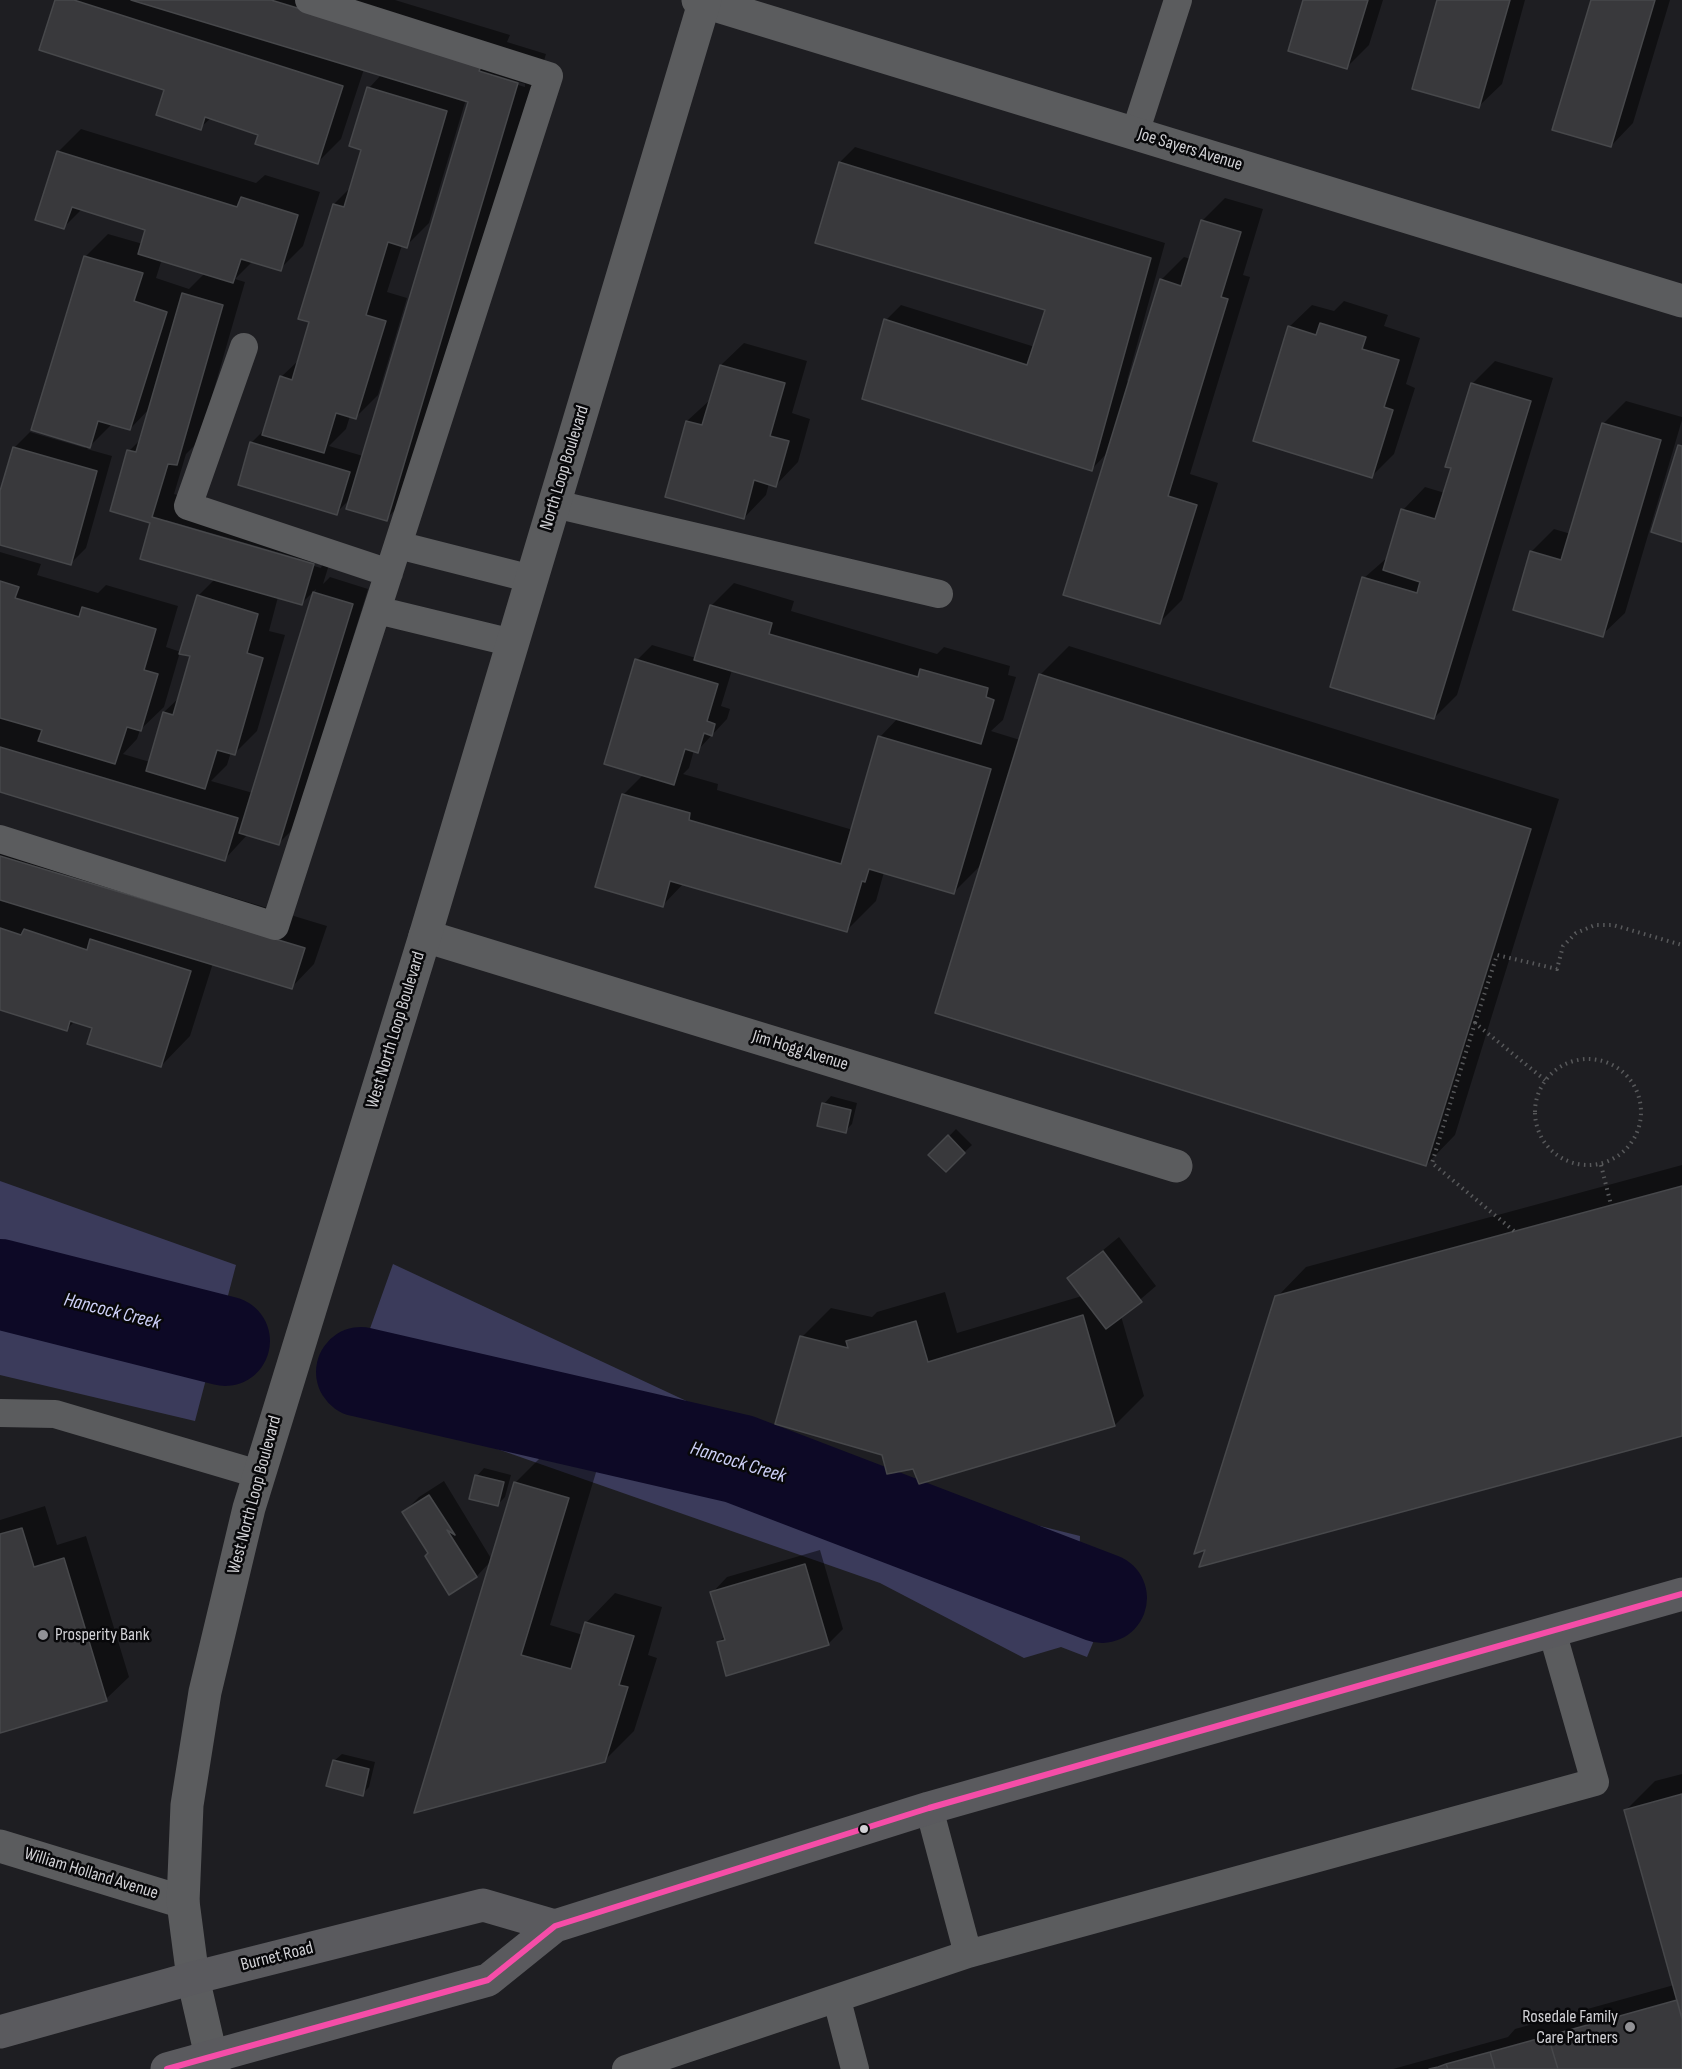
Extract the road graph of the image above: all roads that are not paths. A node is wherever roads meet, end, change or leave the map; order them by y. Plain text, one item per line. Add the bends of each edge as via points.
1 (309, 0) edge
2 (1178, 0) edge
3 (703, 1) edge
4 (362, 8) edge
5 (1135, 133) junction
6 (1682, 301) edge
7 (244, 347) dead end
8 (555, 504) junction
9 (398, 545) junction
10 (389, 573) junction
11 (531, 579) junction
12 (939, 594) dead end
13 (377, 610) junction
14 (513, 643) junction
15 (0, 839) edge
16 (425, 936) junction
17 (1176, 1166) dead end
18 (0, 1413) edge
19 (258, 1474) junction
20 (1682, 1594) edge
21 (1552, 1631) junction
22 (929, 1808) junction
23 (0, 1846) edge
24 (183, 1902) junction
25 (555, 1926) junction
26 (968, 1954) junction
27 (193, 1978) junction
28 (837, 2000) junction
29 (0, 2032) edge
30 (213, 2063) edge
31 (167, 2069) edge
32 (626, 2069) edge
33 (855, 2069) edge

1 - 4 lane
2 - 5 lane
3 - 5 street, Joe Sayers Avenue
3 - 8 street, North Loop Boulevard
4 - 9 lane via 549,76
5 - 6 street, Joe Sayers Avenue
7 - 10 lane via 188,506
8 - 11 street, North Loop Boulevard
8 - 12 lane
9 - 10 lane
9 - 11 lane
10 - 13 lane
11 - 14 street, North Loop Boulevard
13 - 14 lane
13 - 15 lane via 275,926
14 - 16 street, North Loop Boulevard
16 - 17 street, Jim Hogg Avenue
16 - 19 street, West North Loop Boulevard
18 - 19 lane via 55,1414
19 - 24 street, West North Loop Boulevard via 205,1692 187,1805
20 - 21 main road
21 - 22 main road
21 - 26 lane via 1595,1782
22 - 25 main road
22 - 26 lane
23 - 24 street, William Holland Avenue
24 - 27 street, West North Loop Boulevard
25 - 27 main road, Burnet Road via 483,1905
25 - 30 main road via 488,1980
26 - 28 lane
27 - 29 main road, Burnet Road
27 - 30 street, West North Loop Boulevard
28 - 32 lane
28 - 33 lane
30 - 31 main road

